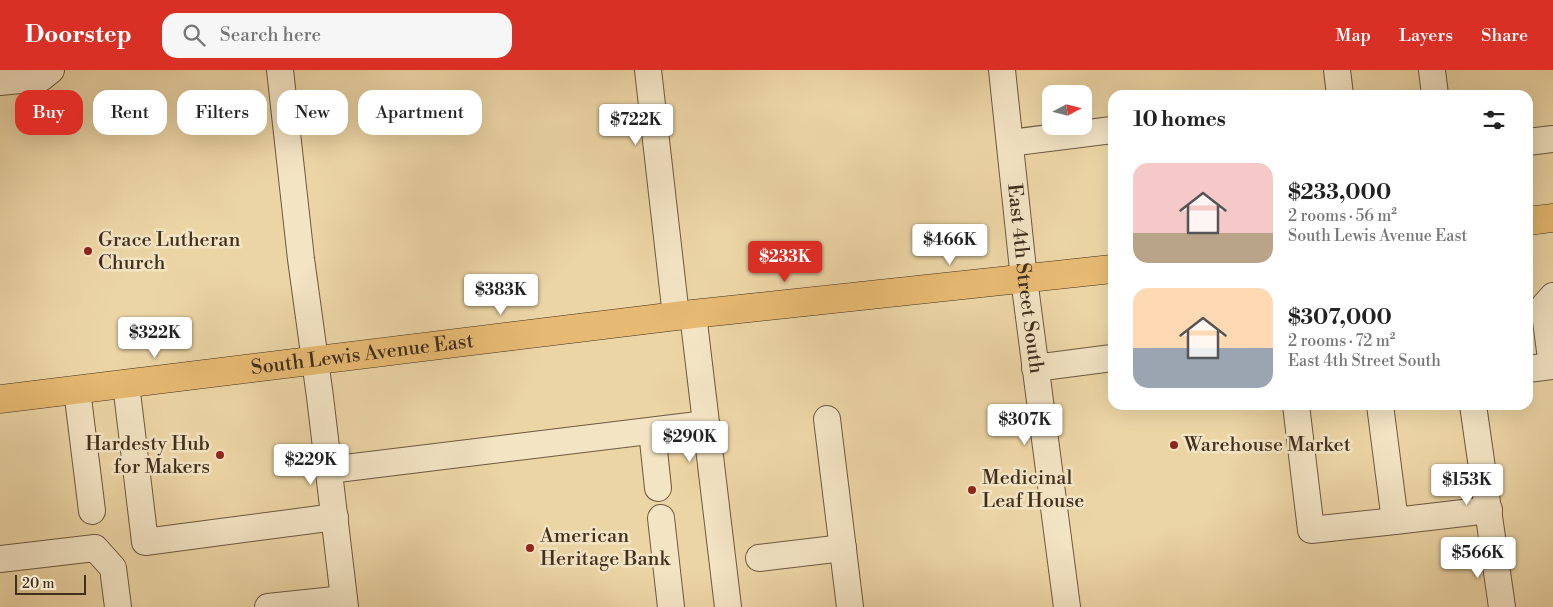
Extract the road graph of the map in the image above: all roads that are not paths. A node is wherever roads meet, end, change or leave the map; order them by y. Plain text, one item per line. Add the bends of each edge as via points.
1 (51, 70) edge
2 (280, 70) edge
3 (648, 70) edge
4 (1002, 70) edge
5 (1337, 70) edge
6 (1432, 70) edge
7 (0, 82) edge
8 (1339, 90) edge
9 (1434, 90) edge
10 (1108, 131) edge
11 (1553, 139) edge
12 (1533, 141) edge
13 (1010, 143) junction
14 (1553, 218) edge
15 (1533, 220) edge
16 (1108, 269) edge
17 (1024, 279) junction
18 (1553, 296) edge
19 (684, 315) junction
20 (1108, 359) edge
21 (316, 360) junction
22 (1544, 367) edge
23 (1035, 368) junction
24 (126, 384) junction
25 (77, 390) junction
26 (0, 399) edge
27 (1297, 410) edge
28 (1381, 410) edge
29 (1475, 410) edge
30 (827, 419) dead end
31 (706, 424) junction
32 (652, 431) junction
33 (329, 470) junction
34 (658, 488) dead end
35 (1489, 510) junction
36 (92, 511) dead end
37 (335, 517) junction
38 (661, 518) dead end
39 (1395, 521) junction
40 (843, 548) junction
41 (760, 558) dead end
42 (0, 559) edge
43 (345, 603) edge
44 (118, 607) edge
45 (268, 607) edge
46 (670, 607) edge
47 (728, 607) edge
48 (850, 607) edge
49 (1067, 607) edge
50 (1502, 607) edge

1 - 7 street via 41,78
2 - 21 street
3 - 19 street via 665,216
4 - 13 street, East 4th Street South
5 - 8 street
6 - 9 street
10 - 13 street
11 - 12 street
13 - 17 street, East 4th Street South
14 - 15 main road
16 - 17 main road, South Lewis Avenue East
17 - 19 main road, South Lewis Avenue East
17 - 23 street, East 4th Street South
18 - 22 street via 1544,306
19 - 21 main road, South Lewis Avenue East
19 - 31 street
20 - 23 street
21 - 24 main road, South Lewis Avenue East
21 - 33 street
23 - 49 street, East 4th Street South
24 - 25 main road, South Lewis Avenue East
24 - 37 street via 145,542
25 - 26 main road, South Lewis Avenue East
25 - 36 street
27 - 39 street via 1311,530
28 - 39 street
29 - 35 street
30 - 40 street
31 - 32 street
31 - 47 street
32 - 33 street
32 - 34 street
33 - 37 street
35 - 39 street
35 - 50 street
37 - 43 street
38 - 46 street
40 - 41 street
40 - 48 street
42 - 44 street via 96,548 113,568
43 - 45 street

